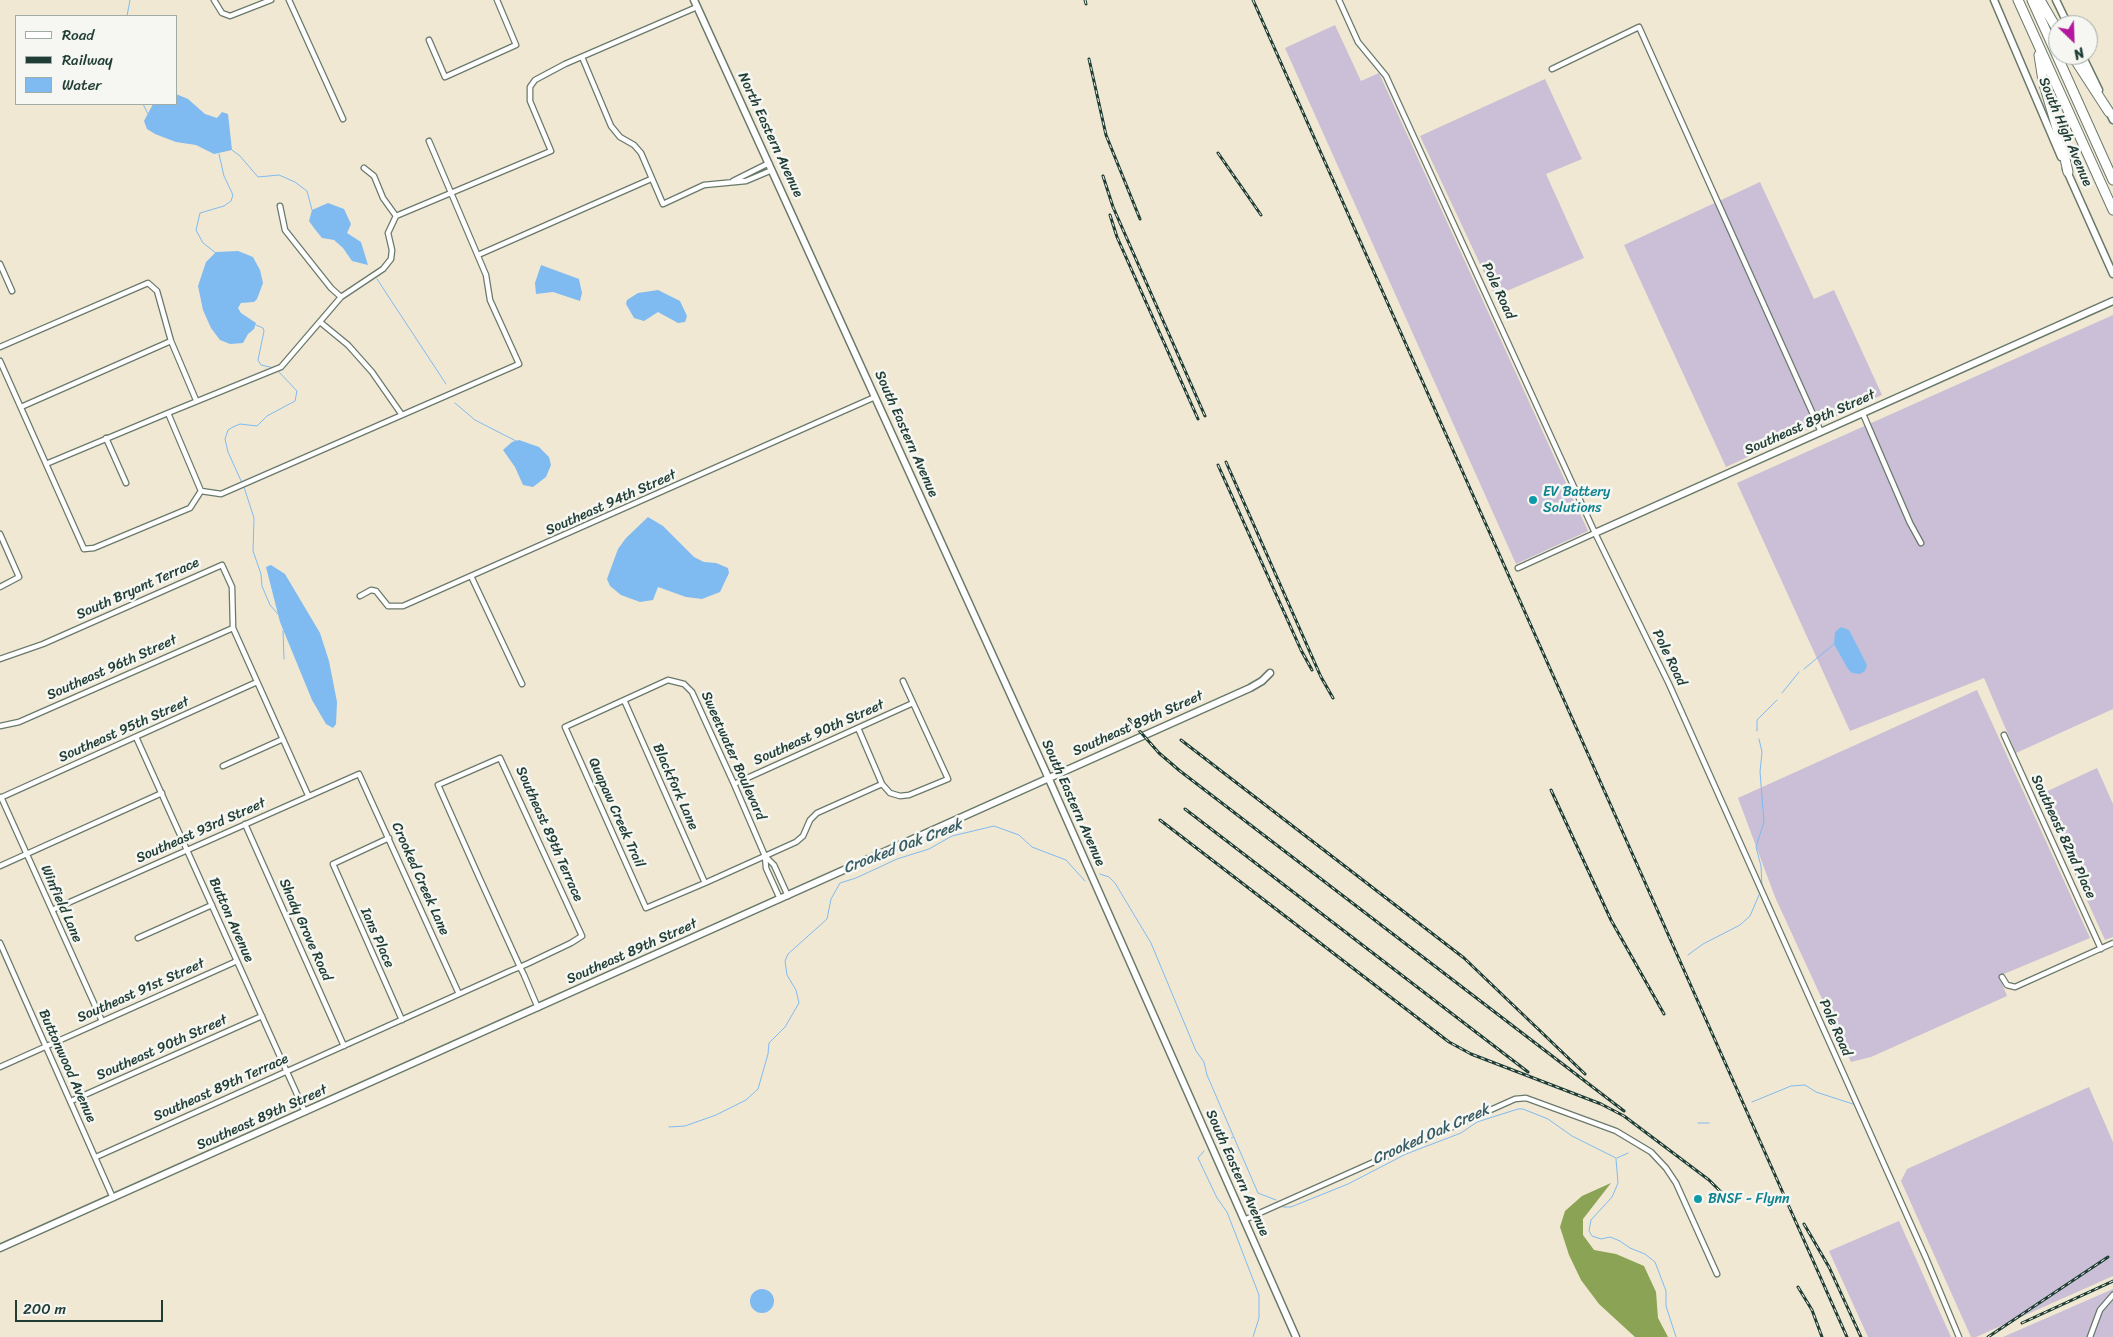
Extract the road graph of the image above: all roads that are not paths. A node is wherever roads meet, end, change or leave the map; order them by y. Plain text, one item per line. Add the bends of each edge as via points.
1 (214, 0) edge
2 (271, 0) edge
3 (289, 0) edge
4 (496, 0) edge
5 (694, 0) edge
6 (1339, 0) edge
7 (1994, 0) edge
8 (2018, 0) edge
9 (2032, 0) edge
10 (2040, 0) edge
11 (2056, 0) edge
12 (697, 7) junction
13 (2049, 15) edge
14 (2063, 15) edge
15 (429, 40) dead end
16 (2038, 42) junction
17 (582, 57) junction
18 (2078, 65) edge
19 (2087, 65) edge
20 (1552, 69) dead end
21 (2111, 116) edge
22 (343, 119) dead end
23 (429, 140) dead end
24 (770, 166) junction
25 (364, 168) dead end
26 (2068, 172) junction
27 (651, 179) junction
28 (2113, 180) edge
29 (451, 194) junction
30 (280, 206) dead end
31 (2113, 210) edge
32 (396, 216) junction
33 (478, 255) junction
34 (0, 264) edge
35 (2113, 273) edge
36 (823, 281) joint
37 (12, 291) dead end
38 (341, 297) junction
39 (2113, 301) edge
40 (320, 322) junction
41 (171, 341) junction
42 (0, 347) edge
43 (0, 361) edge
44 (875, 397) junction
45 (196, 400) junction
46 (21, 407) junction
47 (168, 413) junction
48 (1863, 414) junction
49 (402, 415) junction
50 (1821, 432) junction
51 (106, 438) junction
52 (46, 464) junction
53 (126, 483) dead end
54 (201, 491) junction
55 (1595, 533) junction
56 (0, 534) edge
57 (1921, 543) dead end
58 (1518, 568) dead end
59 (471, 576) junction
60 (0, 587) edge
61 (360, 596) dead end
62 (233, 628) junction
63 (0, 659) edge
64 (1270, 673) dead end
65 (903, 681) dead end
66 (258, 682) junction
67 (522, 684) dead end
68 (624, 700) junction
69 (913, 703) junction
70 (0, 726) edge
71 (858, 728) junction
72 (2004, 735) dead end
73 (136, 736) junction
74 (283, 738) junction
75 (223, 766) dead end
76 (359, 774) joint
77 (1048, 778) junction
78 (734, 784) junction
79 (882, 784) junction
80 (162, 793) junction
81 (308, 795) junction
82 (0, 797) edge
83 (245, 824) junction
84 (389, 838) junction
85 (187, 849) junction
86 (27, 854) junction
87 (765, 856) junction
88 (0, 866) edge
89 (705, 883) junction
90 (788, 896) junction
91 (780, 899) junction
92 (212, 905) junction
93 (52, 910) junction
94 (138, 938) dead end
95 (0, 943) edge
96 (2113, 944) edge
97 (2101, 949) junction
98 (236, 961) junction
99 (520, 967) junction
100 (2002, 977) dead end
101 (459, 994) junction
102 (538, 1008) junction
103 (262, 1016) junction
104 (402, 1020) junction
105 (102, 1021) junction
106 (46, 1046) junction
107 (344, 1046) junction
108 (0, 1067) edge
109 (287, 1072) junction
110 (71, 1101) junction
111 (305, 1112) junction
112 (96, 1157) junction
113 (113, 1198) junction
114 (1244, 1220) junction
115 (0, 1248) edge
116 (1717, 1274) dead end
117 (2113, 1295) edge
118 (1296, 1337) edge
119 (1959, 1337) edge
120 (2090, 1337) edge

1 - 2 street via 222,13 230,16
3 - 22 street
4 - 15 street via 516,45 445,77
5 - 12 street, North Eastern Avenue
6 - 55 street, Pole Road via 1358,42 1386,76
7 - 26 street, South High Avenue
8 - 16 highway
9 - 28 highway
10 - 13 highway
11 - 14 street
12 - 17 street
12 - 24 street, North Eastern Avenue
16 - 26 highway via 2043,81
16 - 31 highway
17 - 27 street via 611,126 641,153
17 - 29 street via 542,74 530,87 530,102 551,151
18 - 21 highway
19 - 21 street
20 - 50 street via 1639,27
23 - 29 street
24 - 27 street via 746,181 704,185 663,204
24 - 36 street, North Eastern Avenue
25 - 32 street via 374,176 382,198
26 - 35 street, South High Avenue
27 - 33 street
29 - 32 street
29 - 33 street
30 - 38 street via 285,230
32 - 38 street via 388,233 391,259
33 - 49 street via 486,275 490,300 519,364
34 - 37 street
36 - 44 street, South Eastern Avenue
38 - 40 street
39 - 48 street, Southeast 89th Street
40 - 45 street via 281,366
40 - 49 street via 348,345 372,372
41 - 42 street via 157,291 148,284
41 - 45 street
41 - 46 street
43 - 46 street
44 - 59 street, Southeast 94th Street
44 - 77 street, South Eastern Avenue
45 - 47 street
46 - 52 street
47 - 51 street
47 - 54 street
48 - 50 street, Southeast 89th Street
48 - 57 street
49 - 54 street via 221,494
50 - 55 street, Southeast 89th Street
51 - 52 street
51 - 53 street
52 - 54 street via 80,544 86,550 190,508
55 - 58 street, Southeast 89th Street
55 - 119 street, Pole Road via 1686,723
56 - 60 street via 19,577
59 - 61 street, Southeast 94th Street via 403,606 388,606 372,590
59 - 67 street
62 - 63 street, South Bryant Terrace via 232,587 222,565 43,644
62 - 66 street, South Bryant Terrace
62 - 70 street, Southeast 96th Street via 19,722
64 - 77 street, Southeast 89th Street via 1250,688
65 - 69 street
66 - 73 street, Southeast 95th Street
66 - 74 street, South Bryant Terrace
68 - 78 street, Sweetwater Boulevard via 668,680 679,681 692,692
68 - 89 street, Blackfork Lane
68 - 89 street, Quapaw Creek Trail via 565,727 646,908
69 - 71 street, Southeast 90th Street
69 - 79 street via 948,779 905,796 890,793
71 - 78 street, Southeast 90th Street
71 - 79 street
72 - 97 street, Southeast 82nd Place
73 - 80 street, Button Avenue
73 - 82 street, Southeast 95th Street
74 - 75 street
74 - 81 street, South Bryant Terrace
76 - 81 street, Southeast 93rd Street
76 - 84 street, Crooked Creek Lane
77 - 90 street, Southeast 89th Street
77 - 114 street, South Eastern Avenue
78 - 87 street, Sweetwater Boulevard
79 - 87 street via 817,813 800,840
80 - 85 street, Button Avenue
80 - 86 street
81 - 83 street, Southeast 93rd Street
82 - 86 street, Winfield Lane
83 - 85 street, Southeast 93rd Street
83 - 107 street, Shady Grove Road
84 - 101 street, Crooked Creek Lane
84 - 104 street, Ians Place via 332,864
85 - 92 street, Button Avenue
85 - 93 street, Southeast 93rd Street
86 - 88 street
86 - 93 street, Winfield Lane
87 - 89 street
87 - 90 street, Sweetwater Boulevard via 774,865
87 - 91 street, Sweetwater Boulevard via 766,868
90 - 91 street, Southeast 89th Street
91 - 102 street, Southeast 89th Street
92 - 94 street
92 - 98 street, Button Avenue
93 - 105 street, Winfield Lane
95 - 106 street, Buttonwood Avenue
96 - 97 street
97 - 100 street via 2015,987 2007,985
98 - 103 street, Button Avenue
98 - 105 street, Southeast 91st Street
99 - 99 street, Southeast 89th Terrace via 438,785 500,758 582,936
99 - 101 street, Southeast 89th Terrace
99 - 102 street, Southeast 89th Terrace
101 - 104 street, Southeast 89th Terrace
102 - 111 street, Southeast 89th Street
103 - 109 street, Button Avenue
103 - 110 street, Southeast 90th Street
104 - 107 street, Southeast 89th Terrace
105 - 106 street, Southeast 91st Street
106 - 108 street, Southeast 91st Street
106 - 110 street, Buttonwood Avenue
107 - 109 street, Southeast 89th Terrace
109 - 111 street, Button Avenue
109 - 112 street, Southeast 89th Terrace
110 - 112 street, Buttonwood Avenue
111 - 113 street, Southeast 89th Street
112 - 113 street, Buttonwood Avenue
113 - 115 street, Southeast 89th Street
114 - 116 street via 1515,1099 1526,1098 1616,1132 1651,1152 1676,1183
114 - 118 street, South Eastern Avenue
117 - 120 street via 2100,1310

